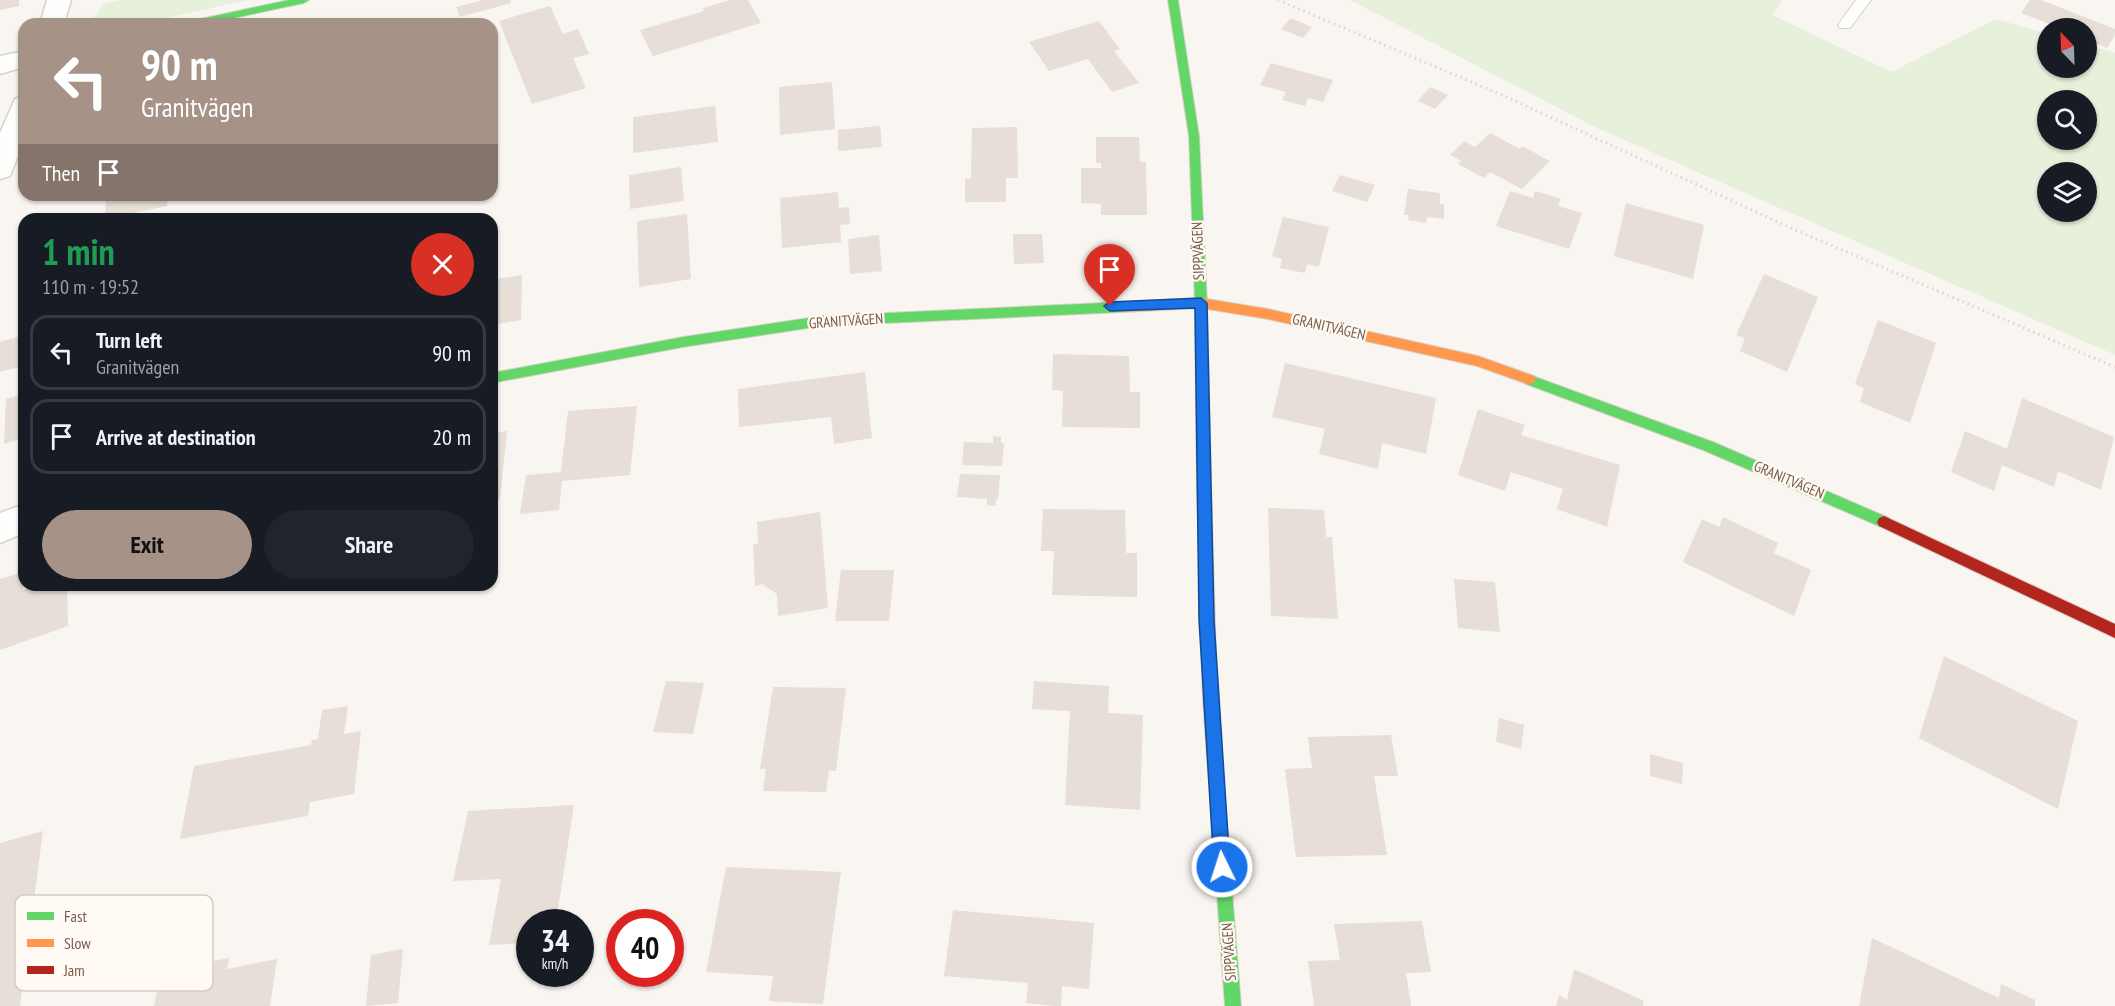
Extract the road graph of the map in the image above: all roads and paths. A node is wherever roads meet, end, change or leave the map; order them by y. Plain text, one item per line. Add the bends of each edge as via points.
1 (59, 0) edge
2 (304, 0) edge
3 (1173, 0) edge
4 (1278, 0) edge
5 (1864, 0) edge
6 (54, 18) edge
7 (219, 18) edge
8 (1845, 25) dead end
9 (18, 61) edge
10 (0, 65) edge
11 (18, 121) edge
12 (0, 170) edge
13 (1201, 303) junction
14 (2115, 367) edge
15 (498, 377) edge
16 (18, 520) edge
17 (0, 528) edge
18 (2115, 631) edge
19 (1233, 1006) edge

1 - 6 street
2 - 7 street
3 - 13 street, SIPPVÄGEN via 1194,135
4 - 14 path
5 - 8 lane
9 - 10 street
11 - 12 street
13 - 15 street, GRANITVÄGEN via 822,321
13 - 18 street, GRANITVÄGEN via 1478,361 1596,403 1872,516
13 - 19 street, SIPPVÄGEN via 1211,721
16 - 17 street

